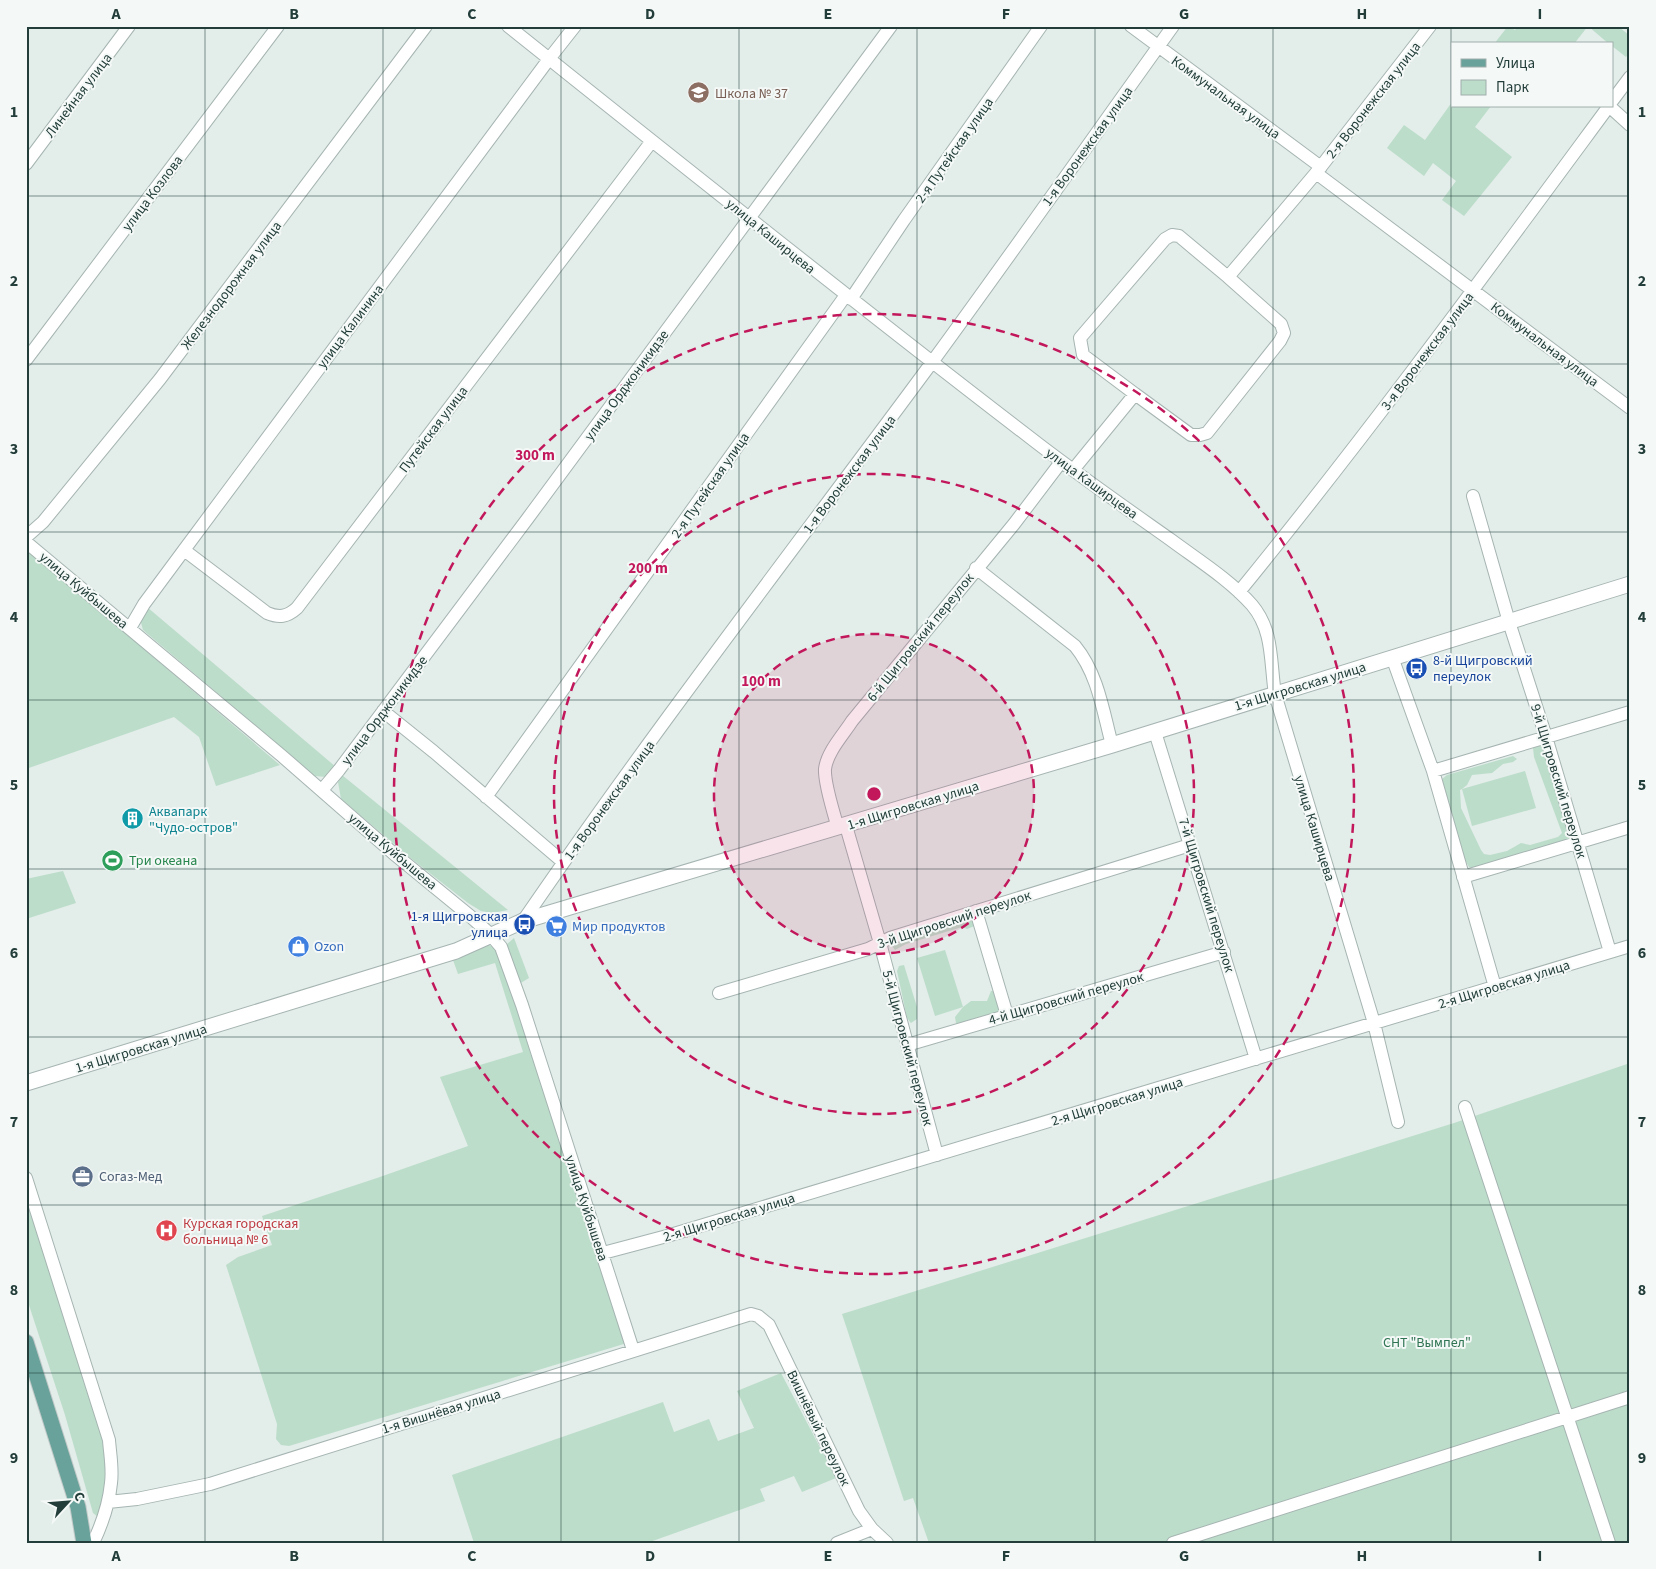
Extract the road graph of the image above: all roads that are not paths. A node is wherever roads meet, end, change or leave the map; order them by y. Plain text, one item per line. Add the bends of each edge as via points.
1 (129, 26) edge
2 (278, 26) edge
3 (426, 26) edge
4 (508, 26) edge
5 (575, 26) edge
6 (891, 26) edge
7 (1041, 26) edge
8 (1131, 26) edge
9 (1173, 26) edge
10 (1430, 26) edge
11 (1158, 47) junction
12 (549, 59) junction
13 (1630, 77) edge
14 (1614, 99) edge
15 (1608, 108) edge
16 (1611, 108) edge
17 (1630, 125) edge
18 (652, 141) junction
19 (26, 164) edge
20 (1319, 170) junction
21 (749, 218) junction
22 (1228, 277) junction
23 (1473, 290) junction
24 (848, 297) junction
25 (26, 360) edge
26 (932, 362) junction
27 (1135, 394) junction
28 (1630, 408) edge
29 (1061, 462) junction
30 (1073, 470) junction
31 (1473, 496) dead end
32 (26, 537) edge
33 (26, 542) edge
34 (184, 550) junction
35 (976, 568) junction
36 (1630, 584) edge
37 (1239, 592) junction
38 (1509, 622) junction
39 (130, 628) junction
40 (1392, 657) junction
41 (1276, 694) junction
42 (383, 711) junction
43 (1630, 712) edge
44 (1155, 732) junction
45 (1546, 737) junction
46 (1112, 745) junction
47 (1432, 771) junction
48 (322, 790) junction
49 (486, 797) junction
50 (842, 827) junction
51 (1630, 827) edge
52 (1577, 843) junction
53 (1190, 845) junction
54 (563, 862) junction
55 (1463, 877) junction
56 (976, 911) junction
57 (523, 920) junction
58 (490, 934) junction
59 (880, 943) junction
60 (1630, 946) edge
61 (1224, 952) junction
62 (1610, 952) junction
63 (1495, 987) junction
64 (718, 993) dead end
65 (1008, 1015) junction
66 (1374, 1023) junction
67 (907, 1045) junction
68 (1256, 1059) junction
69 (26, 1083) edge
70 (1465, 1107) dead end
71 (1398, 1122) dead end
72 (937, 1155) junction
73 (26, 1178) edge
74 (603, 1253) junction
75 (769, 1325) joint
76 (26, 1342) edge
77 (633, 1350) junction
78 (1630, 1397) edge
79 (1566, 1417) junction
80 (108, 1502) junction
81 (872, 1529) junction
82 (84, 1543) edge
83 (93, 1543) edge
84 (837, 1543) edge
85 (887, 1543) edge
86 (1173, 1543) edge
87 (1609, 1543) edge

1 - 19 street, Линейная улица
2 - 25 street, улица Козлова
3 - 32 street, Железнодорожная улица via 160,379 43,522
4 - 12 street, улица Каширцева
5 - 12 street, улица Калинина
6 - 21 street, улица Орджоникидзе
7 - 24 street, 2-я Путейская улица
8 - 11 street, Коммунальная улица
9 - 11 street, 1-я Воронежская улица
10 - 20 street, 2-я Воронежская улица
11 - 20 street, Коммунальная улица
11 - 26 street, 1-я Воронежская улица
12 - 18 street, улица Каширцева
12 - 34 street, улица Калинина
13 - 14 street
15 - 23 street, 3-я Воронежская улица
16 - 17 street
18 - 21 street, улица Каширцева
18 - 34 street, Путейская улица via 298,608 277,617 267,613
20 - 22 street, 2-я Воронежская улица
20 - 23 street, Коммунальная улица
21 - 24 street, улица Каширцева
21 - 42 street, улица Орджоникидзе
22 - 27 street via 1281,324 1284,333 1280,341 1213,425 1200,435 1191,435
22 - 27 street via 1179,236 1172,235 1165,238 1080,338 1083,355
23 - 28 street, Коммунальная улица
23 - 37 street, 3-я Воронежская улица via 1305,512
24 - 26 street, улица Каширцева
24 - 49 street, 2-я Путейская улица
26 - 29 street, улица Каширцева
26 - 54 street, 1-я Воронежская улица
27 - 30 street
29 - 30 street, улица Каширцева
29 - 35 street, 6-й Щигровский переулок
30 - 37 street, улица Каширцева
31 - 38 street, 9-й Щигровский переулок
33 - 39 street, улица Куйбышева
34 - 39 street, улица Калинина
35 - 46 street via 1076,646 1093,674
35 - 50 street, 6-й Щигровский переулок via 831,751 825,770 833,809
36 - 38 street, 1-я Щигровская улица
37 - 41 street, улица Каширцева via 1266,625
38 - 40 street, 1-я Щигровская улица
38 - 45 street, 9-й Щигровский переулок
39 - 48 street, улица Куйбышева
40 - 41 street, 1-я Щигровская улица
40 - 47 street
41 - 44 street, 1-я Щигровская улица
41 - 66 street, улица Каширцева
42 - 48 street, улица Орджоникидзе
42 - 49 street
43 - 45 street
44 - 46 street, 1-я Щигровская улица
44 - 53 street, 7-й Щигровский переулок
45 - 47 street
45 - 52 street, 9-й Щигровский переулок
46 - 50 street, 1-я Щигровская улица
47 - 55 street
48 - 58 street, улица Куйбышева
49 - 54 street
50 - 57 street, 1-я Щигровская улица
50 - 59 street, 5-й Щигровский переулок
51 - 52 street
52 - 55 street
52 - 62 street, 9-й Щигровский переулок
53 - 56 street, 3-й Щигровский переулок
53 - 61 street, 7-й Щигровский переулок
54 - 57 street, 1-я Воронежская улица
55 - 63 street
56 - 59 street, 3-й Щигровский переулок
56 - 65 street
57 - 58 street, 1-я Щигровская улица
58 - 69 street, 1-я Щигровская улица via 456,951
58 - 74 street, улица Куйбышева via 505,954
59 - 64 street, 3-й Щигровский переулок
59 - 67 street, 5-й Щигровский переулок
60 - 62 street, 2-я Щигровская улица
61 - 65 street, 4-й Щигровский переулок
61 - 68 street, 7-й Щигровский переулок
62 - 63 street, 2-я Щигровская улица
63 - 66 street, 2-я Щигровская улица
65 - 67 street, 4-й Щигровский переулок
66 - 68 street, 2-я Щигровская улица
66 - 71 street, улица Каширцева
67 - 72 street, 5-й Щигровский переулок
68 - 72 street, 2-я Щигровская улица
70 - 79 street
72 - 74 street, 2-я Щигровская улица
73 - 80 street via 109,1440 112,1482
74 - 77 street, улица Куйбышева
75 - 77 street, 1-я Вишнёвая улица via 751,1314
75 - 81 street, Вишнёвый переулок via 859,1511
76 - 82 main road via 78,1508
77 - 80 street, 1-я Вишнёвая улица via 210,1484
78 - 79 street
79 - 86 street
79 - 87 street
80 - 83 street
81 - 84 street
81 - 85 street, Вишнёвый переулок

